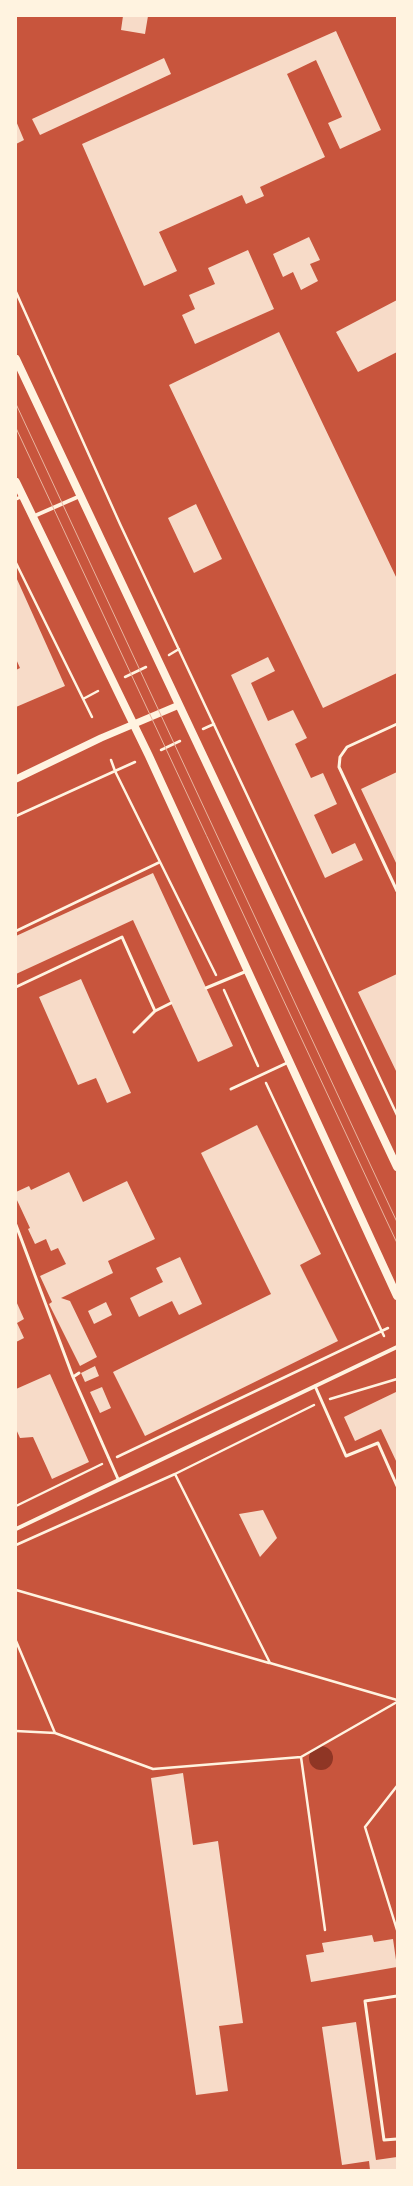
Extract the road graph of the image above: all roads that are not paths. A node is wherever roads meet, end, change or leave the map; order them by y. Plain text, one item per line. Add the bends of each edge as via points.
1 (16, 359) edge
2 (16, 482) edge
3 (80, 496) junction
4 (19, 498) edge
5 (32, 517) junction
6 (179, 705) junction
7 (134, 724) junction
8 (397, 724) edge
9 (16, 779) edge
10 (397, 891) edge
11 (247, 971) junction
12 (16, 987) edge
13 (206, 988) dead end
14 (171, 1004) dead end
15 (155, 1010) junction
16 (134, 1032) dead end
17 (289, 1062) junction
18 (230, 1089) dead end
19 (397, 1167) edge
20 (16, 1225) edge
21 (397, 1296) edge
22 (397, 1347) edge
23 (79, 1373) dead end
24 (73, 1376) junction
25 (315, 1386) junction
26 (118, 1479) junction
27 (397, 1486) edge
28 (16, 1528) edge
29 (397, 1996) edge
30 (397, 2139) edge

1 - 3 main road
2 - 4 main road
3 - 5 street
3 - 6 main road
4 - 5 main road
5 - 7 main road
6 - 7 street
6 - 19 main road
7 - 9 street
7 - 11 main road
8 - 10 lane via 347,748 340,757 339,767
11 - 13 lane
11 - 17 main road
12 - 15 lane via 122,938
14 - 15 lane
15 - 16 lane
17 - 18 lane
17 - 21 main road
20 - 24 lane
22 - 25 street
23 - 24 lane
24 - 26 lane
25 - 26 street
25 - 27 lane via 346,1456 378,1443
26 - 28 street
29 - 30 lane via 365,2001 384,2140

